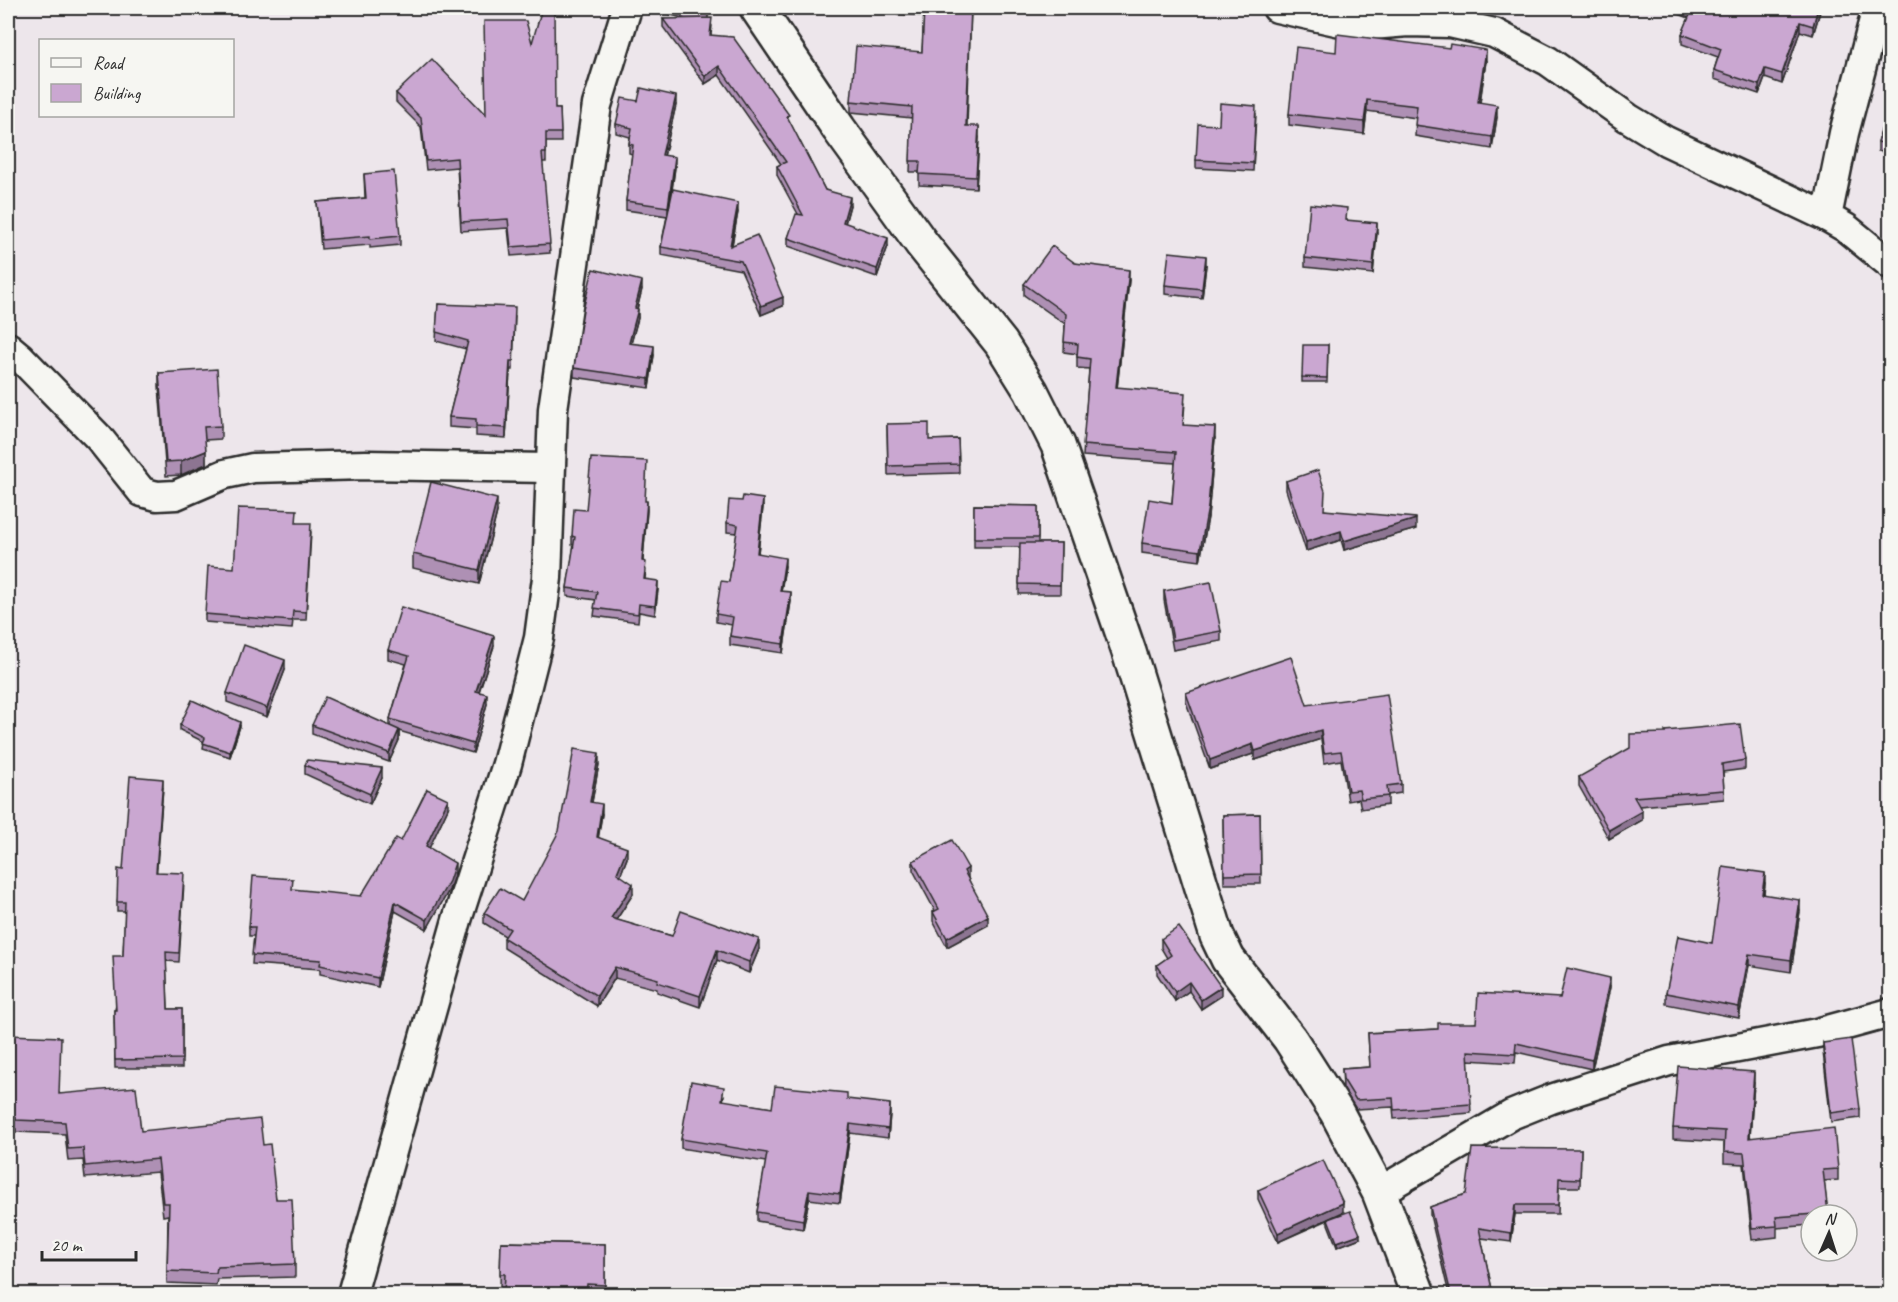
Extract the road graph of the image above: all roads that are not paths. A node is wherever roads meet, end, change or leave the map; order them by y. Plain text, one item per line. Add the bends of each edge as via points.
1 (627, 8) edge
2 (757, 8) edge
3 (1277, 8) edge
4 (1876, 8) edge
5 (1827, 217) junction
6 (1890, 264) edge
7 (8, 347) edge
8 (550, 468) junction
9 (1890, 1013) edge
10 (1379, 1192) junction
11 (352, 1294) edge
12 (1418, 1294) edge

1 - 8 street via 595,115 553,409
2 - 10 main road via 839,129 922,244 1001,343 1031,391 1062,456 1129,652 1217,936 1228,959 1290,1038 1325,1093
3 - 5 street via 1359,26 1450,23 1494,33 1548,60 1666,141
4 - 5 street
5 - 6 street
7 - 8 street via 99,438 142,492 157,496 176,495 225,474 253,468 366,465
8 - 11 street via 547,578 539,638 507,764 453,932
9 - 10 street via 1817,1033 1669,1061 1551,1099 1511,1115
10 - 12 main road

